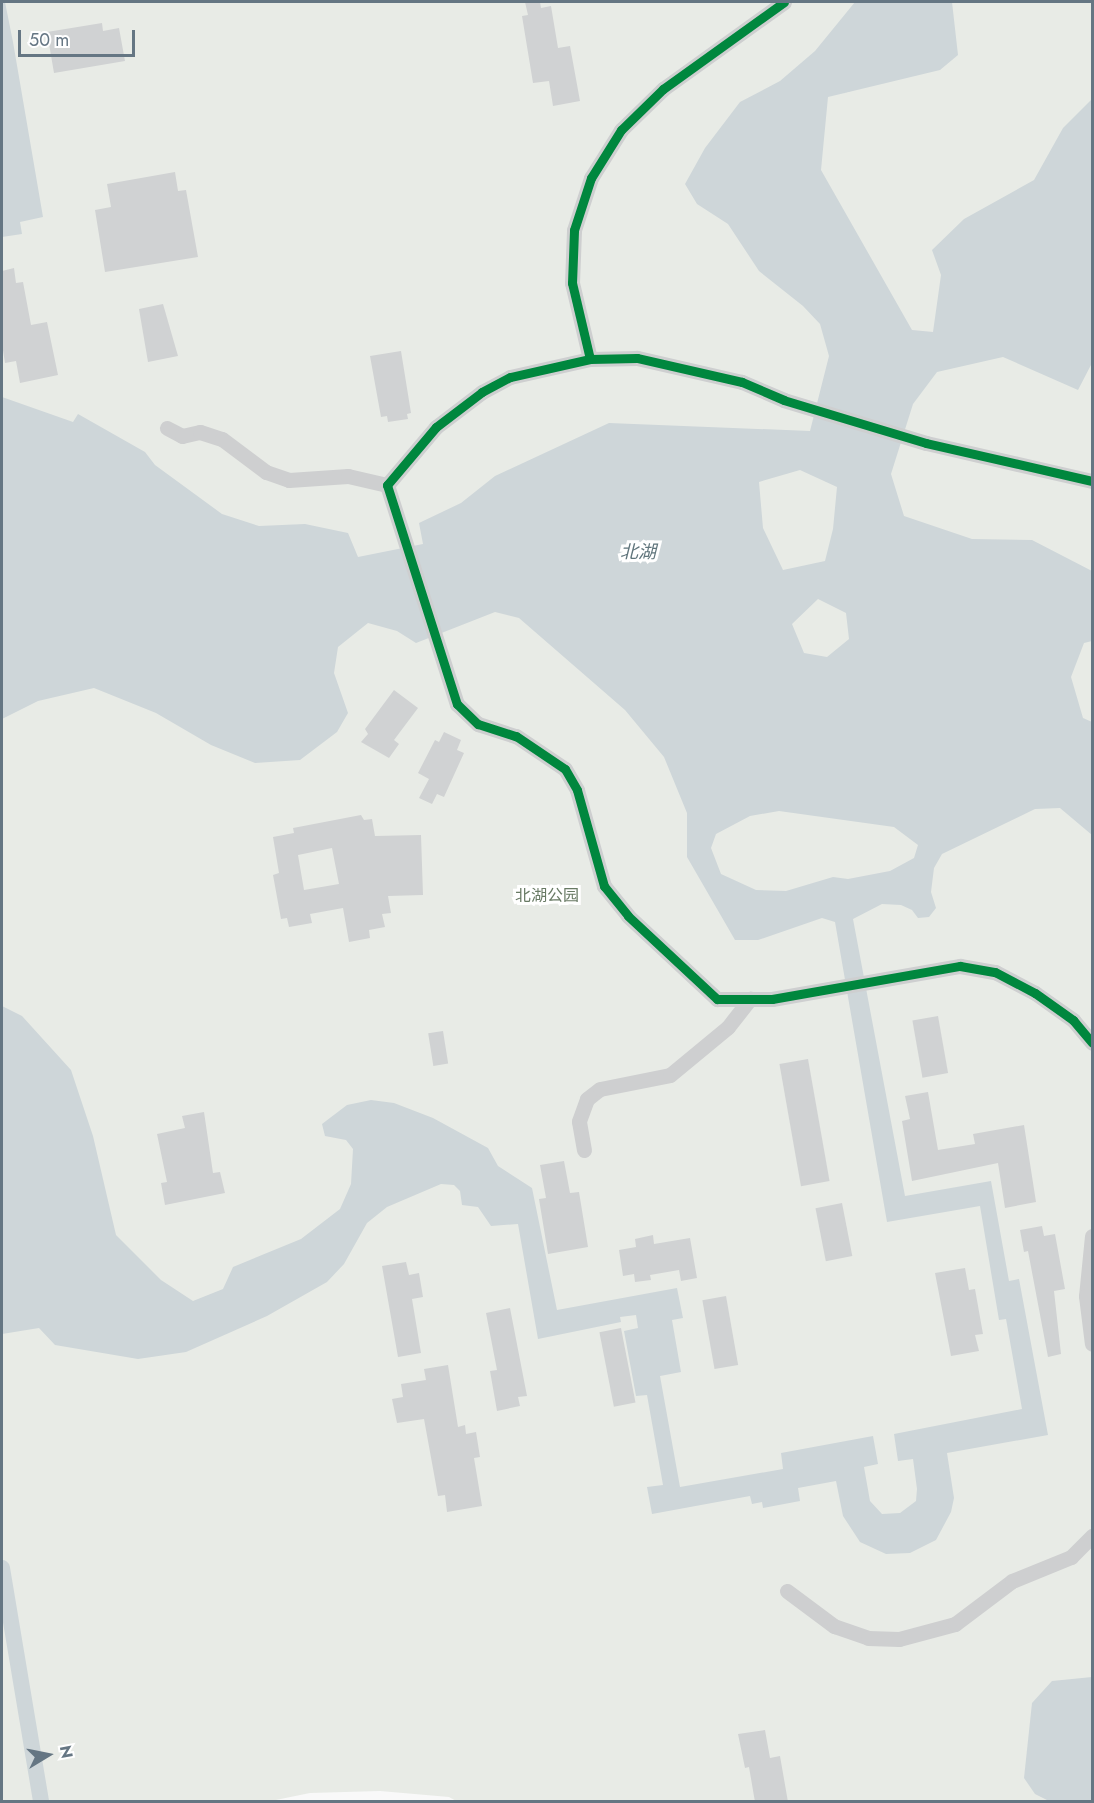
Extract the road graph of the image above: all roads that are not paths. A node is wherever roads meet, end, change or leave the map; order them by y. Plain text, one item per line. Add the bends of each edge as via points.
1 (784, 2) edge
2 (590, 359) junction
3 (167, 428) dead end
4 (1092, 482) edge
5 (387, 485) junction
6 (750, 999) junction
7 (1092, 1043) edge
8 (584, 1150) dead end
9 (1092, 1236) edge
10 (1092, 1344) edge
11 (1092, 1536) edge
12 (787, 1591) dead end

1 - 2 street via 663,89 621,130 591,178 574,230 572,283
2 - 4 street via 637,358 685,367 926,443
2 - 5 street via 510,377 482,392 436,427
3 - 5 street via 182,436 200,432 222,439 266,472 289,480 348,476
5 - 6 street via 457,704 478,724 516,736 565,769 577,790 604,886 628,916 717,999
6 - 7 street via 772,999 960,966 995,972 1035,993 1073,1020
6 - 8 street via 728,1028 670,1075 600,1089 587,1099 579,1121
9 - 10 street via 1086,1296
11 - 12 street via 1071,1557 1012,1581 955,1624 899,1639 868,1638 834,1626

